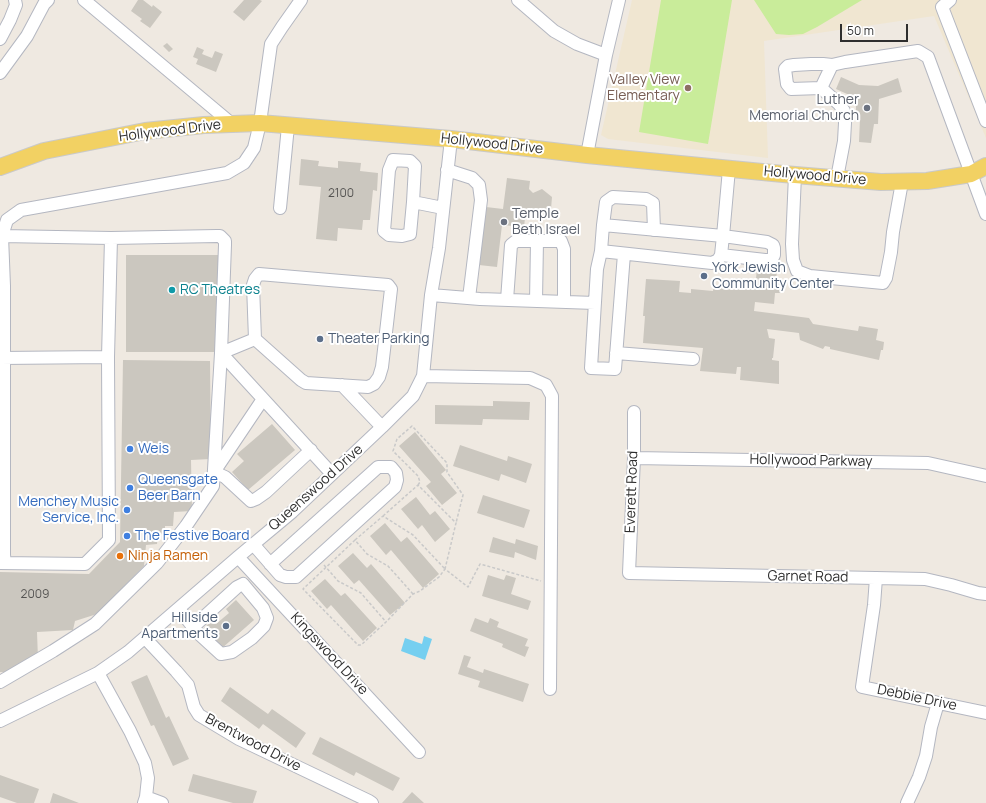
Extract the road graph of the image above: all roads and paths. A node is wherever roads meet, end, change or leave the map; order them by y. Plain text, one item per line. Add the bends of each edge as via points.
1 (15, 0) edge
2 (48, 0) edge
3 (84, 0) edge
4 (302, 0) edge
5 (518, 0) edge
6 (619, 0) edge
7 (950, 0) edge
8 (0, 39) edge
9 (606, 55) junction
10 (832, 65) junction
11 (0, 73) edge
12 (821, 88) junction
13 (986, 121) edge
14 (260, 123) junction
15 (232, 124) junction
16 (288, 126) junction
17 (451, 139) junction
18 (587, 155) junction
19 (986, 166) edge
20 (0, 167) edge
21 (729, 169) junction
22 (447, 170) junction
23 (971, 174) junction
24 (795, 175) junction
25 (837, 178) junction
26 (902, 182) junction
27 (413, 202) junction
28 (280, 208) dead end
29 (443, 208) junction
30 (986, 214) edge
31 (603, 225) junction
32 (2, 230) edge
33 (654, 230) junction
34 (723, 236) junction
35 (111, 238) junction
36 (537, 241) junction
37 (601, 251) junction
38 (624, 254) junction
39 (721, 255) junction
40 (2, 278) edge
41 (431, 295) junction
42 (469, 298) junction
43 (507, 300) junction
44 (536, 301) junction
45 (564, 301) junction
46 (595, 303) junction
47 (255, 339) junction
48 (220, 353) junction
49 (616, 353) junction
50 (2, 358) edge
51 (108, 358) junction
52 (693, 359) dead end
53 (422, 376) junction
54 (2, 380) edge
55 (342, 385) junction
56 (263, 399) junction
57 (634, 412) dead end
58 (382, 427) junction
59 (2, 432) edge
60 (311, 450) junction
61 (634, 458) junction
62 (214, 472) junction
63 (332, 474) junction
64 (986, 476) edge
65 (418, 485) junction
66 (383, 516) junction
67 (456, 524) junction
68 (355, 540) junction
69 (253, 544) junction
70 (238, 557) junction
71 (318, 557) junction
72 (2, 563) edge
73 (270, 564) junction
74 (326, 567) junction
75 (445, 569) junction
76 (629, 573) joint
77 (876, 578) junction
78 (550, 583) junction
79 (413, 594) junction
80 (986, 594) edge
81 (179, 609) junction
82 (386, 622) junction
83 (193, 627) junction
84 (145, 638) junction
85 (98, 672) junction
86 (0, 682) edge
87 (550, 689) dead end
88 (938, 702) junction
89 (986, 713) edge
90 (0, 720) edge
91 (419, 752) dead end
92 (145, 800) edge
93 (162, 803) edge
94 (372, 803) edge
95 (907, 803) edge

1 - 8 street via 16,5
2 - 11 street via 28,36
3 - 15 street
4 - 14 street via 271,44
5 - 9 street via 554,31 577,44
6 - 9 street
7 - 13 street via 942,7
9 - 18 street
10 - 12 street
10 - 12 street via 794,65 788,66 785,70 787,84 792,89
10 - 23 street via 918,51 928,57
12 - 25 street via 844,111 844,141
14 - 15 main road, Hollywood Drive
14 - 16 main road, Hollywood Drive
14 - 32 street via 254,148 244,162 227,173 21,210 7,220
15 - 20 main road, Hollywood Drive via 145,131 44,151
16 - 17 main road, Hollywood Drive
16 - 28 street
17 - 18 main road, Hollywood Drive
17 - 22 street, Queenswood Drive
18 - 21 main road, Hollywood Drive
19 - 23 main road, Hollywood Drive
21 - 24 main road, Hollywood Drive
21 - 34 street
22 - 29 street, Queenswood Drive
22 - 42 street via 472,178 479,185 480,200
23 - 26 main road, Hollywood Drive
23 - 30 street
24 - 25 main road, Hollywood Drive
24 - 26 street via 792,244 797,271 810,276 883,283 891,252
25 - 26 main road, Hollywood Drive
27 - 27 street via 415,166 410,162 393,160 384,231 389,235 410,234
27 - 29 street
29 - 41 street, Queenswood Drive
31 - 33 street
31 - 33 street via 606,202 613,197 646,199 653,204
31 - 37 street
32 - 35 street
32 - 40 street
33 - 34 street
34 - 39 street
34 - 39 street via 771,243 774,255 772,259 765,260
35 - 48 street via 220,236 225,241
35 - 51 street
36 - 43 street via 516,241 510,245
36 - 44 street
36 - 45 street via 561,242 564,249
37 - 38 street
37 - 46 street
38 - 39 street via 712,263
38 - 49 street
40 - 50 street
41 - 42 street
41 - 53 street, Queenswood Drive
42 - 43 street
43 - 44 street
44 - 45 street
45 - 46 street
46 - 49 street via 591,368 615,369
47 - 48 street
47 - 55 street via 306,383
47 - 55 street via 253,285 259,274 388,285 391,289 379,377 368,388
48 - 56 street
48 - 62 street
49 - 52 street
50 - 51 street
50 - 54 street
51 - 72 street via 109,540 85,564
53 - 58 street, Queenswood Drive via 413,396
53 - 78 street via 530,378 546,385 552,396
54 - 59 street
55 - 58 street
56 - 60 street
56 - 62 street
57 - 61 street, Everett Road
58 - 63 street, Queenswood Drive
59 - 72 street
60 - 62 street via 266,492 251,501 225,477
60 - 63 street
61 - 64 street, Hollywood Parkway via 928,463
61 - 76 street, Everett Road
62 - 86 street via 213,486 186,526 157,562 94,624
63 - 69 street, Queenswood Drive
65 - 66 path
65 - 67 path
65 - 67 path via 418,476 393,451 397,439 412,426 447,463 447,472 463,495
66 - 68 path
66 - 75 path via 413,536
67 - 75 path
68 - 74 path
68 - 79 path via 367,554 388,566
69 - 70 street, Queenswood Drive
69 - 73 street
70 - 81 street, Queenswood Drive
70 - 91 street, Kingswood Drive
71 - 73 street via 296,577 280,575
71 - 73 street via 395,487 396,473 391,467 378,467
71 - 74 path
74 - 82 path via 338,581 361,593
74 - 82 path via 303,589 355,644 361,645
75 - 78 path via 468,587 480,564
75 - 79 path via 439,577
76 - 77 street, Garnet Road
77 - 80 street, Garnet Road via 926,579
77 - 88 street, Debbie Drive via 862,687
78 - 87 street
79 - 82 path
81 - 83 street
81 - 84 street, Queenswood Drive
83 - 83 street via 221,654 232,652 252,638 264,626 267,618 264,608 243,584
84 - 85 street, Queenswood Drive
84 - 94 street, Brentwood Drive via 188,685 199,715 239,739
85 - 90 street, Queenswood Drive
85 - 92 street via 145,763 148,778
88 - 89 street, Debbie Drive
88 - 95 street via 926,756
92 - 93 street

